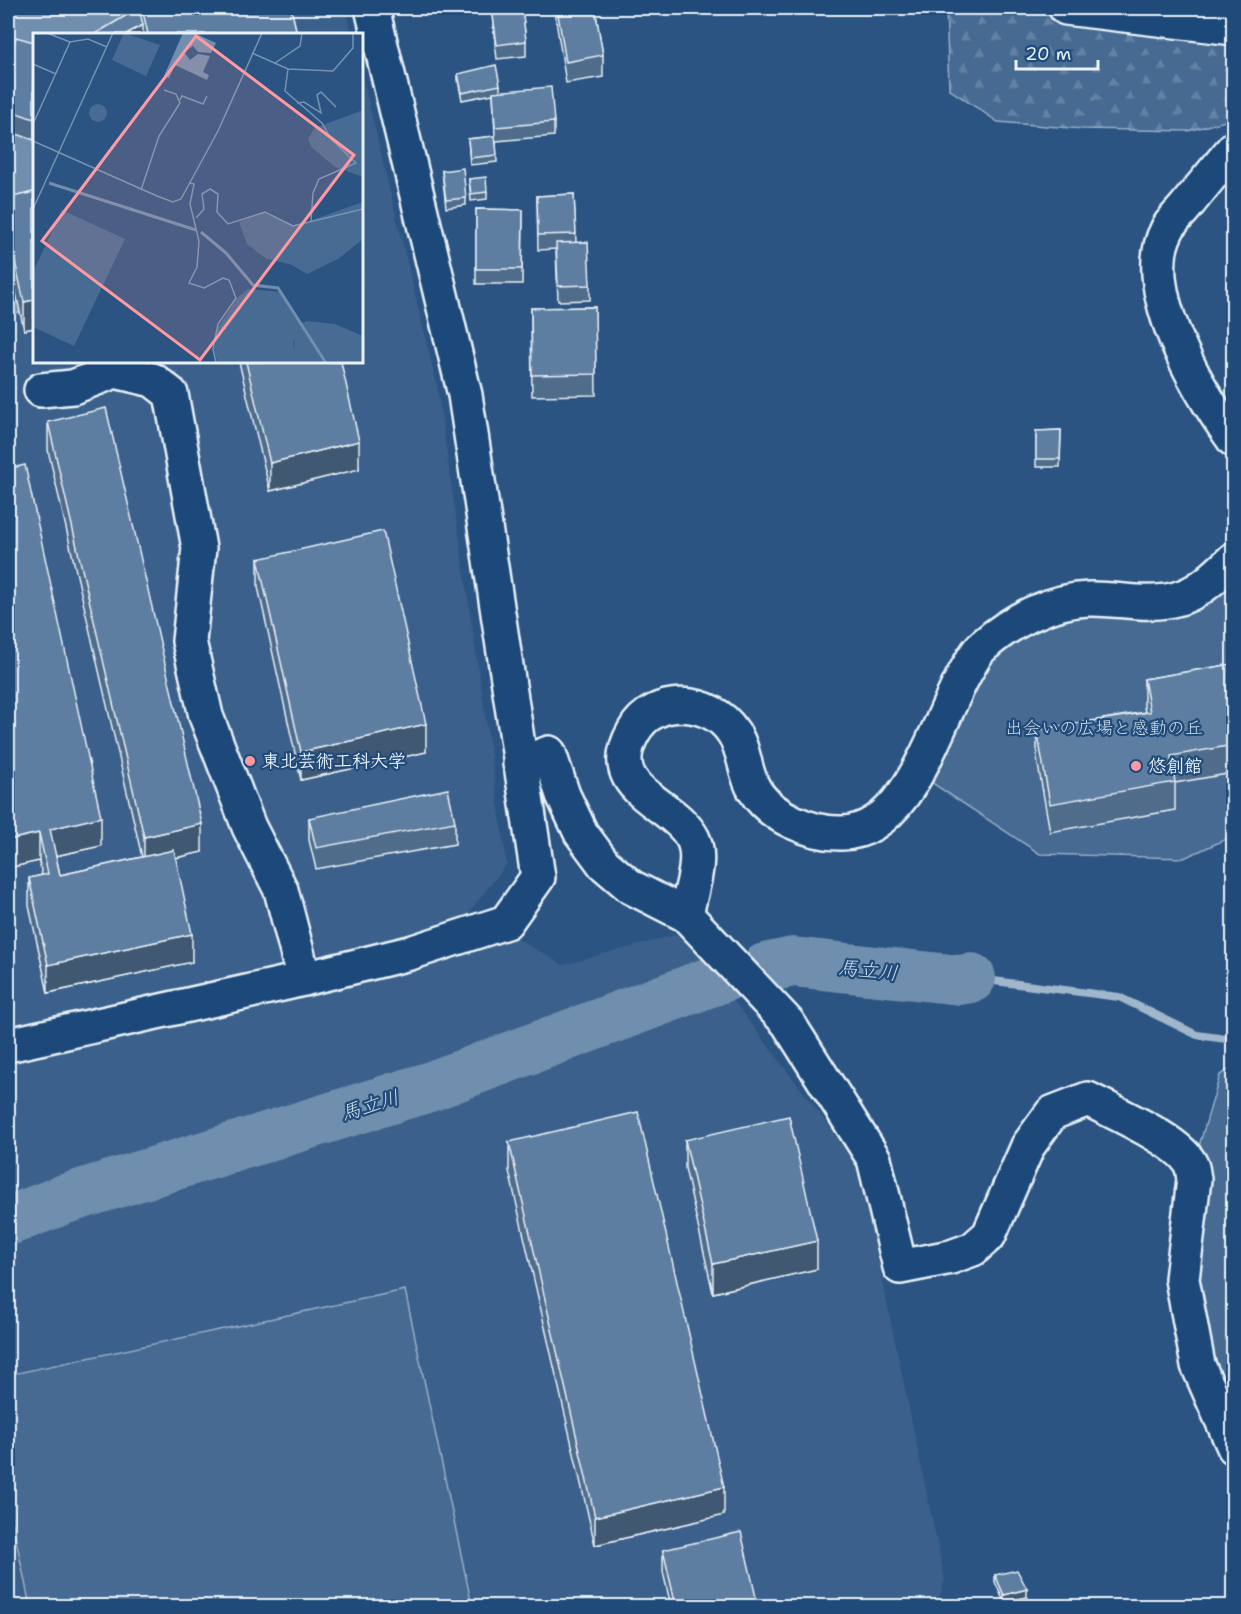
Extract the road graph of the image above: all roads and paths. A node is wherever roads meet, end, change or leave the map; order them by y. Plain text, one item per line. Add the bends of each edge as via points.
1 (372, 8) edge
2 (1066, 8) edge
3 (1233, 28) edge
4 (1233, 148) edge
5 (157, 373) edge
6 (42, 390) dead end
7 (1233, 440) edge
8 (1233, 559) edge
9 (520, 764) junction
10 (686, 915) junction
11 (304, 979) junction
12 (8, 1045) edge
13 (1233, 1448) edge

1 - 9 street via 465,395
2 - 3 street
4 - 7 street via 1167,230 1159,255 1164,300 1178,348
5 - 6 street via 153,380 115,371 73,387
5 - 11 street via 171,394 199,548 189,641 206,716 249,827 281,890
8 - 10 street via 1205,586 1176,599 1138,604 1088,599 1038,610 1009,626 981,648 957,685 915,779 892,812 869,827 842,833 804,827 768,806 753,789 733,731 705,708 675,705 644,718 625,751 627,768 632,784 679,823 692,839 696,854
9 - 10 street via 549,753 581,832 604,864 631,887
9 - 11 street via 538,877 506,922 410,953
10 - 13 street via 788,1023 874,1159 900,1267 951,1257 973,1249 989,1235 1028,1146 1052,1113 1088,1099 1140,1124 1191,1163 1194,1179 1182,1279 1198,1365
11 - 12 street

